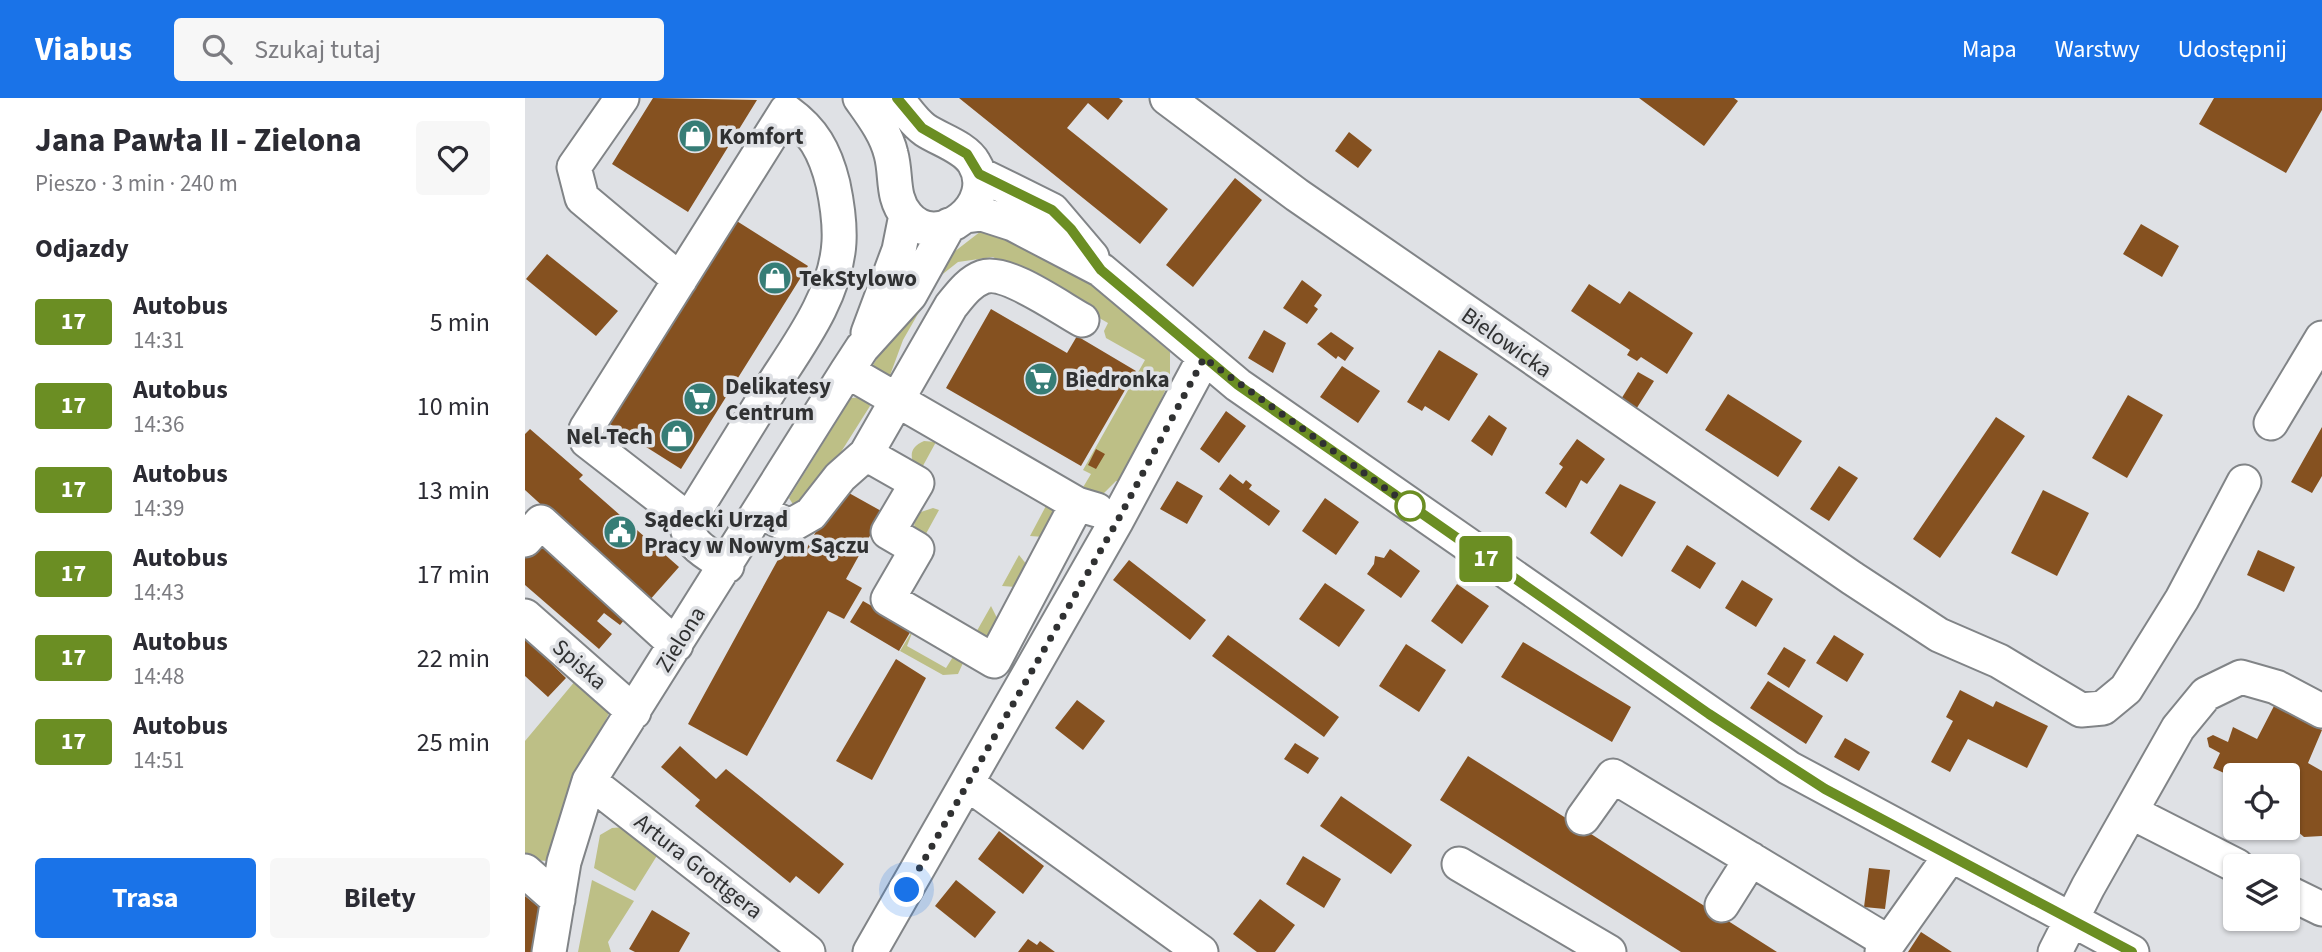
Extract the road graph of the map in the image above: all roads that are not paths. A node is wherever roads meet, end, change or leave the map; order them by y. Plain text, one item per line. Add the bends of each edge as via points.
1 (622, 98) edge
2 (860, 98) edge
3 (897, 98) edge
4 (1167, 98) edge
5 (785, 104) edge
6 (979, 174) junction
7 (906, 215) junction
8 (957, 221) junction
9 (1101, 270) junction
10 (680, 280) junction
11 (1081, 320) dead end
12 (2322, 338) edge
13 (1204, 358) junction
14 (855, 359) junction
15 (897, 400) junction
16 (2271, 424) dead end
17 (866, 453) junction
18 (2244, 482) dead end
19 (1077, 504) junction
20 (760, 512) junction
21 (685, 517) junction
22 (1118, 520) junction
23 (525, 540) edge
24 (727, 566) junction
25 (525, 616) edge
26 (676, 645) junction
27 (2322, 711) edge
28 (634, 712) junction
29 (589, 781) junction
30 (968, 784) junction
31 (2130, 812) junction
32 (1583, 818) dead end
33 (1950, 856) junction
34 (1751, 859) junction
35 (2223, 859) edge
36 (1458, 863) dead end
37 (525, 871) edge
38 (2300, 898) edge
39 (558, 900) junction
40 (1722, 905) dead end
41 (2322, 909) edge
42 (2073, 921) junction
43 (1885, 947) edge
44 (549, 952) edge
45 (808, 952) edge
46 (870, 952) edge
47 (1201, 952) edge
48 (1609, 952) edge
49 (2055, 952) edge
50 (2131, 952) edge

1 - 10 street via 574,167 582,198
2 - 7 street via 892,155 894,188
3 - 6 street via 922,128 967,154
4 - 18 street, Bielowicka via 1308,203 1851,578 1940,635 1999,661 2081,710 2103,708 2126,689 2182,599
5 - 10 street
5 - 21 street via 818,139 829,169 837,200 839,244 833,271 815,318 696,509
6 - 8 street, Zielona via 979,195
6 - 9 street via 1052,210
7 - 8 street via 924,226 939,228
7 - 14 street, Zielona via 899,250
8 - 9 street via 982,214 1003,219
8 - 14 street, Zielona via 911,295
9 - 13 street
10 - 21 street via 586,429 587,441
11 - 15 street via 1003,276 985,276 968,286 951,306
12 - 16 street
13 - 22 street
13 - 33 street via 1749,742
14 - 15 street
14 - 20 street, Zielona
15 - 17 street
15 - 19 street
17 - 19 street via 916,483 888,532 917,549 888,599 994,660
17 - 20 street via 811,514 790,526
19 - 22 street
20 - 24 street, Zielona
21 - 24 street via 686,533 695,546
22 - 30 street
23 - 26 street via 541,522
24 - 26 street, Zielona
25 - 28 street, Spiska
26 - 28 street, Zielona
27 - 31 street via 2241,677 2206,694 2178,727
28 - 29 street, Zielona
29 - 39 street, Zielona via 567,849
29 - 45 street, Artura Grottgera
30 - 46 street
30 - 47 street
31 - 35 street
31 - 42 street
32 - 34 street via 1613,776
33 - 42 street
33 - 43 street
34 - 40 street
34 - 43 street
36 - 48 street
37 - 39 street
38 - 41 street
39 - 44 street, Zielona
42 - 49 street
42 - 50 street

